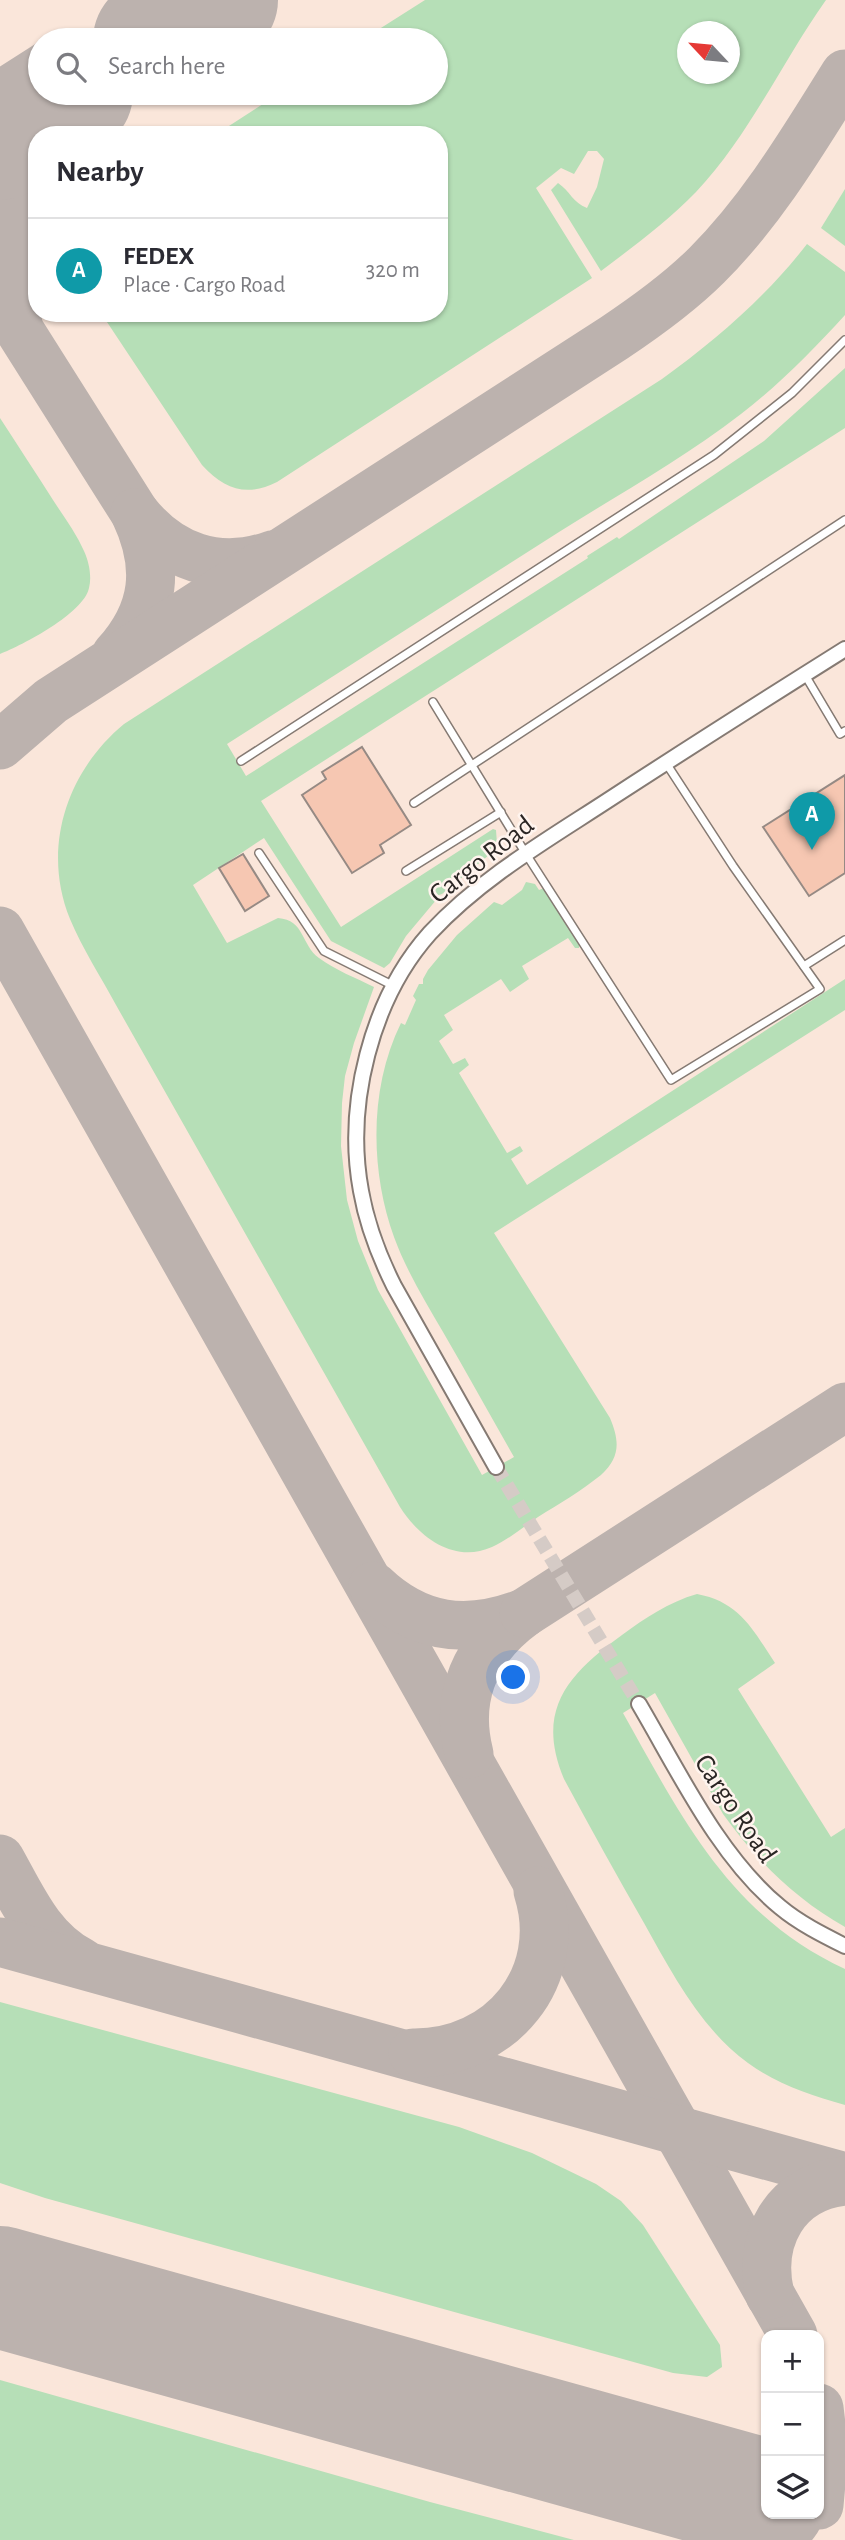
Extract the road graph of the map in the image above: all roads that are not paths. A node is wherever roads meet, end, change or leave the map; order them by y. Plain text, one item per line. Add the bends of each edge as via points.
1 (845, 340) edge
2 (845, 520) edge
3 (845, 649) edge
4 (805, 675) junction
5 (433, 702) dead end
6 (845, 731) edge
7 (241, 761) dead end
8 (666, 763) junction
9 (472, 765) junction
10 (414, 803) dead end
11 (500, 812) junction
12 (259, 853) dead end
13 (526, 854) junction
14 (406, 871) dead end
15 (845, 940) edge
16 (804, 966) junction
17 (395, 986) junction
18 (496, 1467) tunnel mouth
19 (639, 1704) tunnel mouth
20 (845, 1946) edge

1 - 7 lane via 792,393 714,455
2 - 9 lane
3 - 4 street, Cargo Road
4 - 6 lane via 840,734
4 - 8 street, Cargo Road
5 - 9 lane
8 - 13 street, Cargo Road
8 - 16 lane
9 - 10 lane
9 - 11 lane
11 - 13 lane
11 - 14 lane
12 - 17 lane via 324,951
13 - 16 lane via 671,1080 820,989
13 - 17 street, Cargo Road via 472,893 429,934
15 - 16 lane
17 - 18 street, Cargo Road via 382,1010 362,1084 357,1135 361,1190 380,1257 394,1286
19 - 20 street, Cargo Road via 711,1828 744,1871 782,1909

